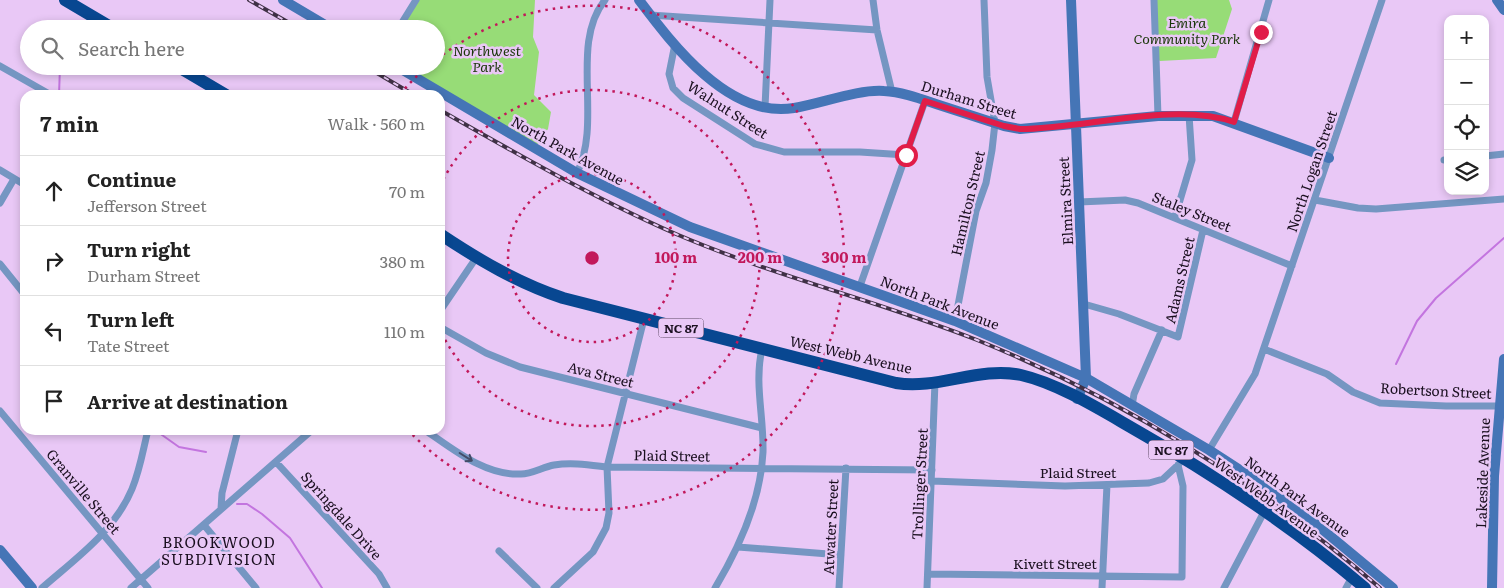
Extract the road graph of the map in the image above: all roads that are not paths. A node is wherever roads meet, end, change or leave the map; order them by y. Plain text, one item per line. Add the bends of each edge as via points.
1 (65, 0) edge
2 (416, 0) edge
3 (605, 0) edge
4 (639, 0) edge
5 (770, 0) edge
6 (873, 0) edge
7 (984, 0) edge
8 (1071, 0) edge
9 (1154, 0) edge
10 (1269, 0) edge
11 (1382, 0) edge
12 (290, 2) edge
13 (650, 15) junction
14 (99, 20) edge
15 (318, 20) edge
16 (404, 20) edge
17 (770, 23) junction
18 (877, 30) junction
19 (675, 44) junction
20 (0, 66) edge
21 (191, 75) edge
22 (411, 75) edge
23 (42, 90) edge
24 (214, 90) edge
25 (437, 90) edge
26 (892, 92) junction
27 (445, 95) edge
28 (925, 101) junction
29 (766, 107) junction
30 (1158, 116) junction
31 (1189, 116) junction
32 (1234, 122) junction
33 (995, 123) junction
34 (1075, 124) junction
35 (1504, 154) edge
36 (906, 155) junction
37 (1489, 156) edge
38 (1329, 158) junction
39 (0, 170) edge
40 (577, 173) junction
41 (14, 179) junction
42 (20, 182) edge
43 (1504, 199) edge
44 (1315, 200) junction
45 (1079, 202) junction
46 (0, 203) edge
47 (1175, 217) junction
48 (1204, 230) junction
49 (445, 237) edge
50 (476, 258) junction
51 (0, 264) edge
52 (1292, 266) junction
53 (860, 286) junction
54 (20, 289) edge
55 (445, 303) edge
56 (1084, 304) junction
57 (644, 319) junction
58 (955, 322) junction
59 (445, 330) edge
60 (1162, 330) junction
61 (762, 349) junction
62 (1264, 349) junction
63 (1504, 359) edge
64 (1086, 378) junction
65 (934, 382) junction
66 (625, 393) junction
67 (1077, 398) junction
68 (1132, 406) junction
69 (1499, 406) junction
70 (0, 411) edge
71 (762, 428) junction
72 (20, 435) edge
73 (20, 435) edge
74 (146, 435) edge
75 (237, 435) edge
76 (306, 435) edge
77 (433, 435) edge
78 (1209, 450) junction
79 (1182, 461) junction
80 (276, 462) junction
81 (607, 467) junction
82 (761, 468) junction
83 (846, 468) junction
84 (932, 470) junction
85 (932, 482) junction
86 (1107, 485) junction
87 (221, 509) junction
88 (1264, 512) junction
89 (204, 525) junction
90 (103, 534) junction
91 (738, 547) junction
92 (0, 550) edge
93 (499, 551) dead end
94 (841, 555) junction
95 (928, 574) junction
96 (1103, 576) junction
97 (141, 580) junction
98 (1349, 582) edge
99 (32, 588) edge
100 (42, 588) edge
101 (131, 588) edge
102 (148, 588) edge
103 (256, 588) edge
104 (387, 588) edge
105 (537, 588) edge
106 (554, 588) edge
107 (715, 588) edge
108 (839, 588) edge
109 (927, 588) edge
110 (1102, 588) edge
111 (1224, 588) edge
112 (1365, 588) edge
113 (1393, 588) edge
114 (1492, 588) edge

1 - 14 highway
2 - 16 street
3 - 40 street via 589,28 587,131
4 - 13 street, Durham Street
5 - 17 street
6 - 18 street
7 - 33 street, Hamilton Street via 987,77
8 - 34 street, Elmira Street
9 - 30 street
10 - 32 street
11 - 38 street, North Logan Street
12 - 15 street
13 - 17 street
13 - 19 street, Durham Street
17 - 18 street
17 - 29 street
18 - 26 street
19 - 29 street, Durham Street via 722,88 747,102
19 - 36 street, Walnut Street via 669,74 673,88 683,98 755,144 784,152
20 - 23 street
21 - 24 highway
22 - 25 street, North Park Avenue
26 - 28 street, Durham Street
26 - 29 street, Durham Street via 873,92 792,109
27 - 40 street, North Park Avenue
28 - 33 street, Durham Street
28 - 36 street
30 - 31 street, Durham Street
30 - 34 street, Durham Street
31 - 32 street, Durham Street via 1219,117
31 - 47 street via 1192,160
32 - 38 street, Durham Street
33 - 34 street, Durham Street via 1020,129
33 - 58 street, Hamilton Street via 990,166 976,211
34 - 45 street, Elmira Street
35 - 37 street
36 - 53 street
38 - 44 street, North Logan Street
39 - 41 street
40 - 53 street, North Park Avenue via 690,227
41 - 42 street
41 - 46 street
43 - 44 street via 1376,209
44 - 52 street, North Logan Street
45 - 47 street, Staley Street via 1133,201
45 - 56 street, Elmira Street
47 - 48 street, Staley Street
48 - 52 street, Staley Street
48 - 60 street, Adams Street via 1178,337
49 - 50 highway, West Webb Avenue / NC 87
50 - 55 street
50 - 57 highway, West Webb Avenue / NC 87 via 544,292
51 - 54 street
52 - 62 street, North Logan Street
53 - 58 street, North Park Avenue
56 - 60 street
56 - 64 street, Elmira Street
57 - 61 highway, West Webb Avenue / NC 87
57 - 66 street
58 - 64 street, North Park Avenue
59 - 66 street, Ava Street via 504,361
60 - 68 street, Adams Street via 1134,394
61 - 65 highway, West Webb Avenue / NC 87 via 896,383
61 - 71 street via 759,376
62 - 69 street, Robertson Street via 1328,374 1353,392 1380,403
62 - 78 street, North Logan Street via 1249,387
63 - 69 street, Lakeside Avenue
64 - 67 street, Elmira Street
64 - 68 street, North Park Avenue
65 - 67 highway, West Webb Avenue / NC 87 via 1008,374 1035,380
65 - 84 street, Trollinger Street
66 - 71 street, Ava Street
66 - 81 street
67 - 79 highway, West Webb Avenue / NC 87
68 - 78 street, North Park Avenue
69 - 114 street, Lakeside Avenue
70 - 73 street, Granville Street
71 - 82 street
72 - 90 street, Granville Street
74 - 90 street via 132,490 120,513
75 - 87 street
76 - 80 street
77 -> 81 street, Plaid Street via 476,463 502,473 522,474 570,463
78 - 113 street, North Park Avenue via 1291,506
79 - 86 street, Plaid Street via 1157,482
79 - 88 highway, West Webb Avenue / NC 87
79 - 96 street, Kivett Street via 1182,577
80 - 87 street
80 - 104 street, Springdale Drive via 379,574
81 - 82 street, Plaid Street
81 - 106 street via 609,513 604,534 593,552
82 - 83 street, Plaid Street
82 - 91 street
83 - 84 street, Plaid Street
83 - 94 street, Atwater Street
84 - 85 street, Trollinger Street
85 - 86 street, Plaid Street
85 - 95 street, Trollinger Street
86 - 96 street
87 - 89 street
88 - 98 highway, West Webb Avenue / NC 87
88 - 111 street
89 - 97 street
89 - 103 street
90 - 97 street, Granville Street
90 - 100 street
91 - 94 street
91 - 107 street
92 - 99 street
93 - 105 street
94 - 108 street, Atwater Street
95 - 96 street, Kivett Street
95 - 109 street, Trollinger Street
96 - 110 street
97 - 101 street
97 - 102 street, Granville Street
98 - 112 highway, West Webb Avenue / NC 87

